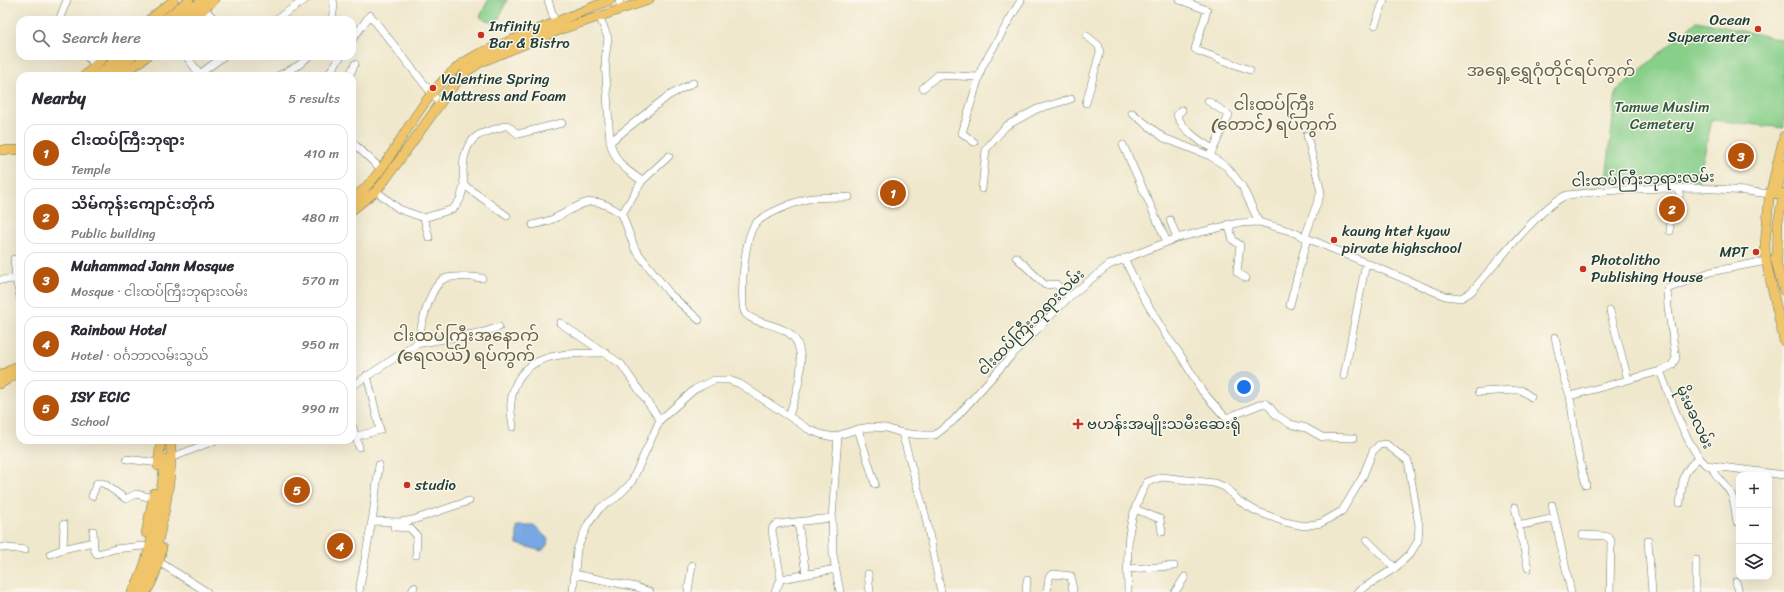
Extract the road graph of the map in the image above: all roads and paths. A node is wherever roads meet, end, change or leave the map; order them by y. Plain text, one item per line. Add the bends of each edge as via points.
1 (67, 0) edge
2 (174, 0) edge
3 (189, 0) edge
4 (214, 0) edge
5 (305, 0) edge
6 (332, 0) edge
7 (548, 0) edge
8 (610, 0) edge
9 (649, 0) edge
10 (1021, 0) edge
11 (1180, 0) edge
12 (1384, 0) edge
13 (204, 4) edge
14 (620, 4) edge
15 (600, 15) junction
16 (61, 16) edge
17 (154, 16) edge
18 (169, 16) edge
19 (184, 16) edge
20 (194, 16) edge
21 (212, 16) edge
22 (281, 16) edge
23 (333, 16) edge
24 (555, 22) junction
25 (1375, 25) dead end
26 (356, 34) edge
27 (1087, 36) dead end
28 (90, 60) edge
29 (100, 60) edge
30 (115, 60) edge
31 (127, 60) edge
32 (142, 60) edge
33 (189, 60) edge
34 (219, 60) edge
35 (305, 60) edge
36 (338, 60) edge
37 (95, 64) junction
38 (355, 64) dead end
39 (1250, 70) dead end
40 (88, 72) edge
41 (102, 72) edge
42 (114, 72) edge
43 (127, 72) edge
44 (196, 72) edge
45 (202, 72) edge
46 (286, 72) edge
47 (330, 72) edge
48 (350, 72) edge
49 (978, 77) junction
50 (693, 84) dead end
51 (923, 88) dead end
52 (431, 95) junction
53 (1071, 99) dead end
54 (1208, 101) dead end
55 (1086, 102) dead end
56 (440, 104) junction
57 (1182, 110) dead end
58 (1132, 114) dead end
59 (562, 123) dead end
60 (1307, 135) dead end
61 (1784, 136) edge
62 (610, 142) junction
63 (974, 142) dead end
64 (1123, 145) dead end
65 (356, 146) edge
66 (0, 150) edge
67 (16, 150) edge
68 (1212, 152) junction
69 (669, 156) dead end
70 (1784, 164) edge
71 (381, 169) junction
72 (642, 181) junction
73 (464, 185) junction
74 (982, 188) dead end
75 (1680, 188) junction
76 (376, 191) junction
77 (1784, 193) edge
78 (1770, 194) junction
79 (356, 195) edge
80 (849, 197) dead end
81 (356, 207) edge
82 (622, 214) junction
83 (507, 216) dead end
84 (424, 218) junction
85 (1170, 220) dead end
86 (1259, 222) junction
87 (1781, 222) edge
88 (1228, 224) junction
89 (533, 225) dead end
90 (1670, 231) dead end
91 (1306, 237) junction
92 (429, 238) dead end
93 (1177, 238) junction
94 (1770, 239) junction
95 (1167, 242) junction
96 (1016, 257) dead end
97 (1124, 258) junction
98 (14, 259) dead end
99 (1366, 263) junction
100 (1766, 264) junction
101 (1780, 266) edge
102 (482, 278) dead end
103 (1246, 278) dead end
104 (16, 279) joint
105 (0, 280) edge
106 (1784, 291) edge
107 (1069, 297) junction
108 (1290, 305) dead end
109 (1610, 311) dead end
110 (699, 320) dead end
111 (560, 323) dead end
112 (499, 327) dead end
113 (1555, 337) dead end
114 (1784, 341) edge
115 (416, 344) junction
116 (606, 353) junction
117 (16, 366) edge
118 (1660, 371) junction
119 (16, 374) edge
120 (367, 375) junction
121 (0, 376) edge
122 (1344, 376) dead end
123 (1628, 380) junction
124 (356, 383) edge
125 (0, 384) edge
126 (1479, 392) dead end
127 (1570, 396) junction
128 (1531, 397) dead end
129 (789, 416) junction
130 (660, 420) junction
131 (513, 427) dead end
132 (858, 429) junction
133 (902, 432) junction
134 (357, 436) joint
135 (838, 436) junction
136 (1353, 438) dead end
137 (160, 444) edge
138 (165, 444) edge
139 (170, 444) edge
140 (175, 444) edge
141 (206, 444) edge
142 (359, 447) dead end
143 (176, 456) junction
144 (1699, 458) junction
145 (127, 460) dead end
146 (159, 463) junction
147 (379, 465) dead end
148 (1712, 466) junction
149 (1784, 475) edge
150 (875, 484) dead end
151 (1586, 486) dead end
152 (92, 496) dead end
153 (153, 498) junction
154 (469, 501) dead end
155 (1680, 503) dead end
156 (1552, 505) dead end
157 (1135, 508) junction
158 (1515, 508) dead end
159 (1736, 517) edge
160 (832, 518) junction
161 (1555, 518) junction
162 (798, 522) junction
163 (372, 523) junction
164 (64, 524) dead end
165 (1518, 526) junction
166 (92, 531) dead end
167 (1162, 532) dead end
168 (1583, 535) dead end
169 (1367, 540) dead end
170 (1648, 541) dead end
171 (93, 542) junction
172 (143, 546) junction
173 (0, 547) edge
174 (63, 549) junction
175 (25, 550) dead end
176 (50, 554) dead end
177 (416, 554) dead end
178 (1696, 560) dead end
179 (159, 562) junction
180 (692, 565) dead end
181 (1174, 566) dead end
182 (1395, 568) junction
183 (1528, 568) dead end
184 (836, 569) junction
185 (1127, 569) junction
186 (574, 574) junction
187 (806, 574) junction
188 (868, 574) dead end
189 (1184, 577) dead end
190 (781, 579) junction
191 (1027, 580) dead end
192 (1736, 582) dead end
193 (127, 592) edge
194 (132, 592) edge
195 (139, 592) edge
196 (146, 592) edge
197 (208, 592) edge
198 (359, 592) edge
199 (573, 592) edge
200 (650, 592) edge
201 (688, 592) edge
202 (775, 592) edge
203 (840, 592) edge
204 (870, 592) edge
205 (941, 592) edge
206 (1026, 592) edge
207 (1047, 592) edge
208 (1073, 592) edge
209 (1128, 592) edge
210 (1175, 592) edge
211 (1357, 592) edge
212 (1570, 592) edge
213 (1610, 592) edge
214 (1652, 592) edge
215 (1696, 592) edge
216 (1739, 592) edge

1 - 16 street
2 - 17 main road
3 - 18 main road
4 - 13 main road
5 - 22 street
6 - 23 street
7 - 24 street
8 - 24 main road
9 - 14 main road
10 - 49 street
11 - 39 street via 1207,10 1196,43 1195,48 1198,51
12 - 25 street
13 - 19 main road
13 - 20 main road
13 - 21 street
14 - 15 main road
15 - 56 main road via 481,62 466,72
15 - 62 street via 608,38 605,60
24 - 52 main road via 467,60
26 - 52 street via 370,15
27 - 55 street via 1099,46 1100,52
28 - 37 street
29 - 37 main road
30 - 41 main road
31 - 42 main road
32 - 43 main road
33 - 44 street
34 - 45 street
35 - 46 street
36 - 47 street
37 - 40 main road
38 - 48 street
49 - 51 street via 938,75
49 - 63 street via 962,133
50 - 62 street via 668,96
52 - 56 street
52 - 71 main road
53 - 74 street via 1036,109 1006,126 986,149
54 - 68 street via 1229,115
56 - 76 main road
57 - 68 street via 1177,115 1180,124
58 - 68 street via 1164,138
59 - 73 street via 518,134 507,125 478,136 470,142 466,152 462,173
60 - 91 street via 1321,192
61 - 78 main road
62 - 72 street via 613,154 622,167
64 - 95 street
65 - 71 street
66 - 67 main road
68 - 86 street via 1242,186
69 - 72 street
70 - 94 main road via 1772,216
71 - 79 main road
72 - 82 street
73 - 83 street
73 - 84 street via 460,200 452,209
75 - 78 street, ငါးထပ်ကြီးဘုရားလမ်း via 1728,189
75 - 90 street via 1679,198 1670,210
75 - 99 street, ငါးထပ်ကြီးဘုရားလမ်း via 1583,193 1561,197 1543,212 1471,292 1461,298 1445,296
76 - 81 main road
76 - 84 street via 399,209
77 - 87 main road
78 - 100 main road via 1765,233
80 - 129 street via 806,199 774,212 756,223 751,232 743,276 743,309 748,316 786,330 798,343 801,360 799,379
82 - 89 street via 606,204 592,200 578,204 556,218
82 - 110 street via 635,250 670,294
84 - 92 street
85 - 93 street
86 - 88 street, ငါးထပ်ကြီးဘုရားလမ်း
86 - 91 street, ငါးထပ်ကြီးဘုရားလမ်း
87 - 101 main road
88 - 93 street, ငါးထပ်ကြီးဘုရားလမ်း
88 - 103 street via 1233,240 1240,245 1237,272
91 - 99 street, ငါးထပ်ကြီးဘုရားလမ်း
91 - 108 street
93 - 95 street, ငါးထပ်ကြီးဘုရားလမ်း
94 - 100 main road
94 - 101 main road
95 - 97 street, ငါးထပ်ကြီးဘုရားလမ်း
96 - 107 street via 1045,285 1056,284
97 - 107 street, ငါးထပ်ကြီးဘုရားလမ်း via 1109,264
97 - 136 street via 1167,337 1202,391 1225,417 1264,403 1290,424 1322,436
98 - 104 street
99 - 122 street
100 - 114 main road
100 - 118 street via 1710,272 1667,289 1676,358 1672,365
101 - 106 main road
102 - 115 street via 450,277 441,280 432,293
104 - 105 street
107 - 133 street, ငါးထပ်ကြီးဘုရားလမ်း via 942,430 929,436
109 - 123 street
111 - 116 street
112 - 115 street
113 - 127 street
115 - 120 street
116 - 130 street via 621,364
116 - 131 street via 578,353 535,362 523,372 515,387 510,403
117 - 121 main road
118 - 123 street
118 - 144 street, မိုးမခလမ်း
119 - 125 main road
120 - 124 street
120 - 134 street via 380,430
123 - 127 street
126 - 128 street via 1521,390
127 - 151 street via 1578,454
129 - 130 street, ငါးထပ်ကြီးဘုရားလမ်း via 740,384 718,379 696,389
129 - 135 street, ငါးထပ်ကြီးဘုရားလမ်း via 820,434
130 - 186 street, ငါးထပ်ကြီးဘုရားလမ်း via 631,483 617,497 600,508 588,524 577,549
132 - 133 street, ငါးထပ်ကြီးဘုရားလမ်း via 886,428
132 - 135 street, ငါးထပ်ကြီးဘုရားလမ်း
132 - 150 street
133 - 205 street via 925,514
134 - 142 street
135 - 160 street
137 - 146 main road
138 - 194 main road via 164,471 156,515 144,564
139 - 195 main road via 170,474 157,546
140 - 143 main road
141 - 143 street
143 - 179 main road
144 - 148 street, မိုးမခလမ်း via 1706,465
144 - 155 street via 1689,465 1685,474
145 - 146 street
146 - 153 main road
147 - 163 street
148 - 149 street, မိုးမခလမ်း
148 - 159 street via 1713,472 1732,495
152 - 153 street via 98,483 103,483 126,499 136,494
153 - 172 main road
154 - 163 street via 413,520
156 - 161 street
157 - 167 street via 1160,519
157 - 182 street via 1146,482 1162,477 1220,485 1256,511 1294,526 1321,523 1342,510 1362,478 1373,451 1379,445 1386,444 1408,461 1419,526 1418,541 1410,554
157 - 185 street via 1128,534
158 - 165 street
160 - 162 street
160 - 184 street
161 - 165 street
161 - 212 street
162 - 187 street
162 - 190 street via 777,524 773,527
163 - 177 street via 410,528 417,536
163 - 198 street
164 - 174 street
165 - 183 street
166 - 171 street
168 - 213 street via 1605,536 1611,541
169 - 182 street
170 - 214 street
171 - 172 street via 97,554
171 - 174 street
172 - 193 main road via 136,574
173 - 175 street
174 - 176 street
178 - 215 street
179 - 196 main road
179 - 197 street
180 - 201 street
181 - 185 street
182 - 211 street
184 - 187 street
184 - 203 street
185 - 209 street
186 - 199 street, ငါးထပ်ကြီးဘုရားလမ်း
186 - 200 street
187 - 190 street
188 - 204 street
189 - 210 street
190 - 202 street
191 - 206 street
192 - 216 street
207 - 208 street via 1048,578 1052,574 1071,576

